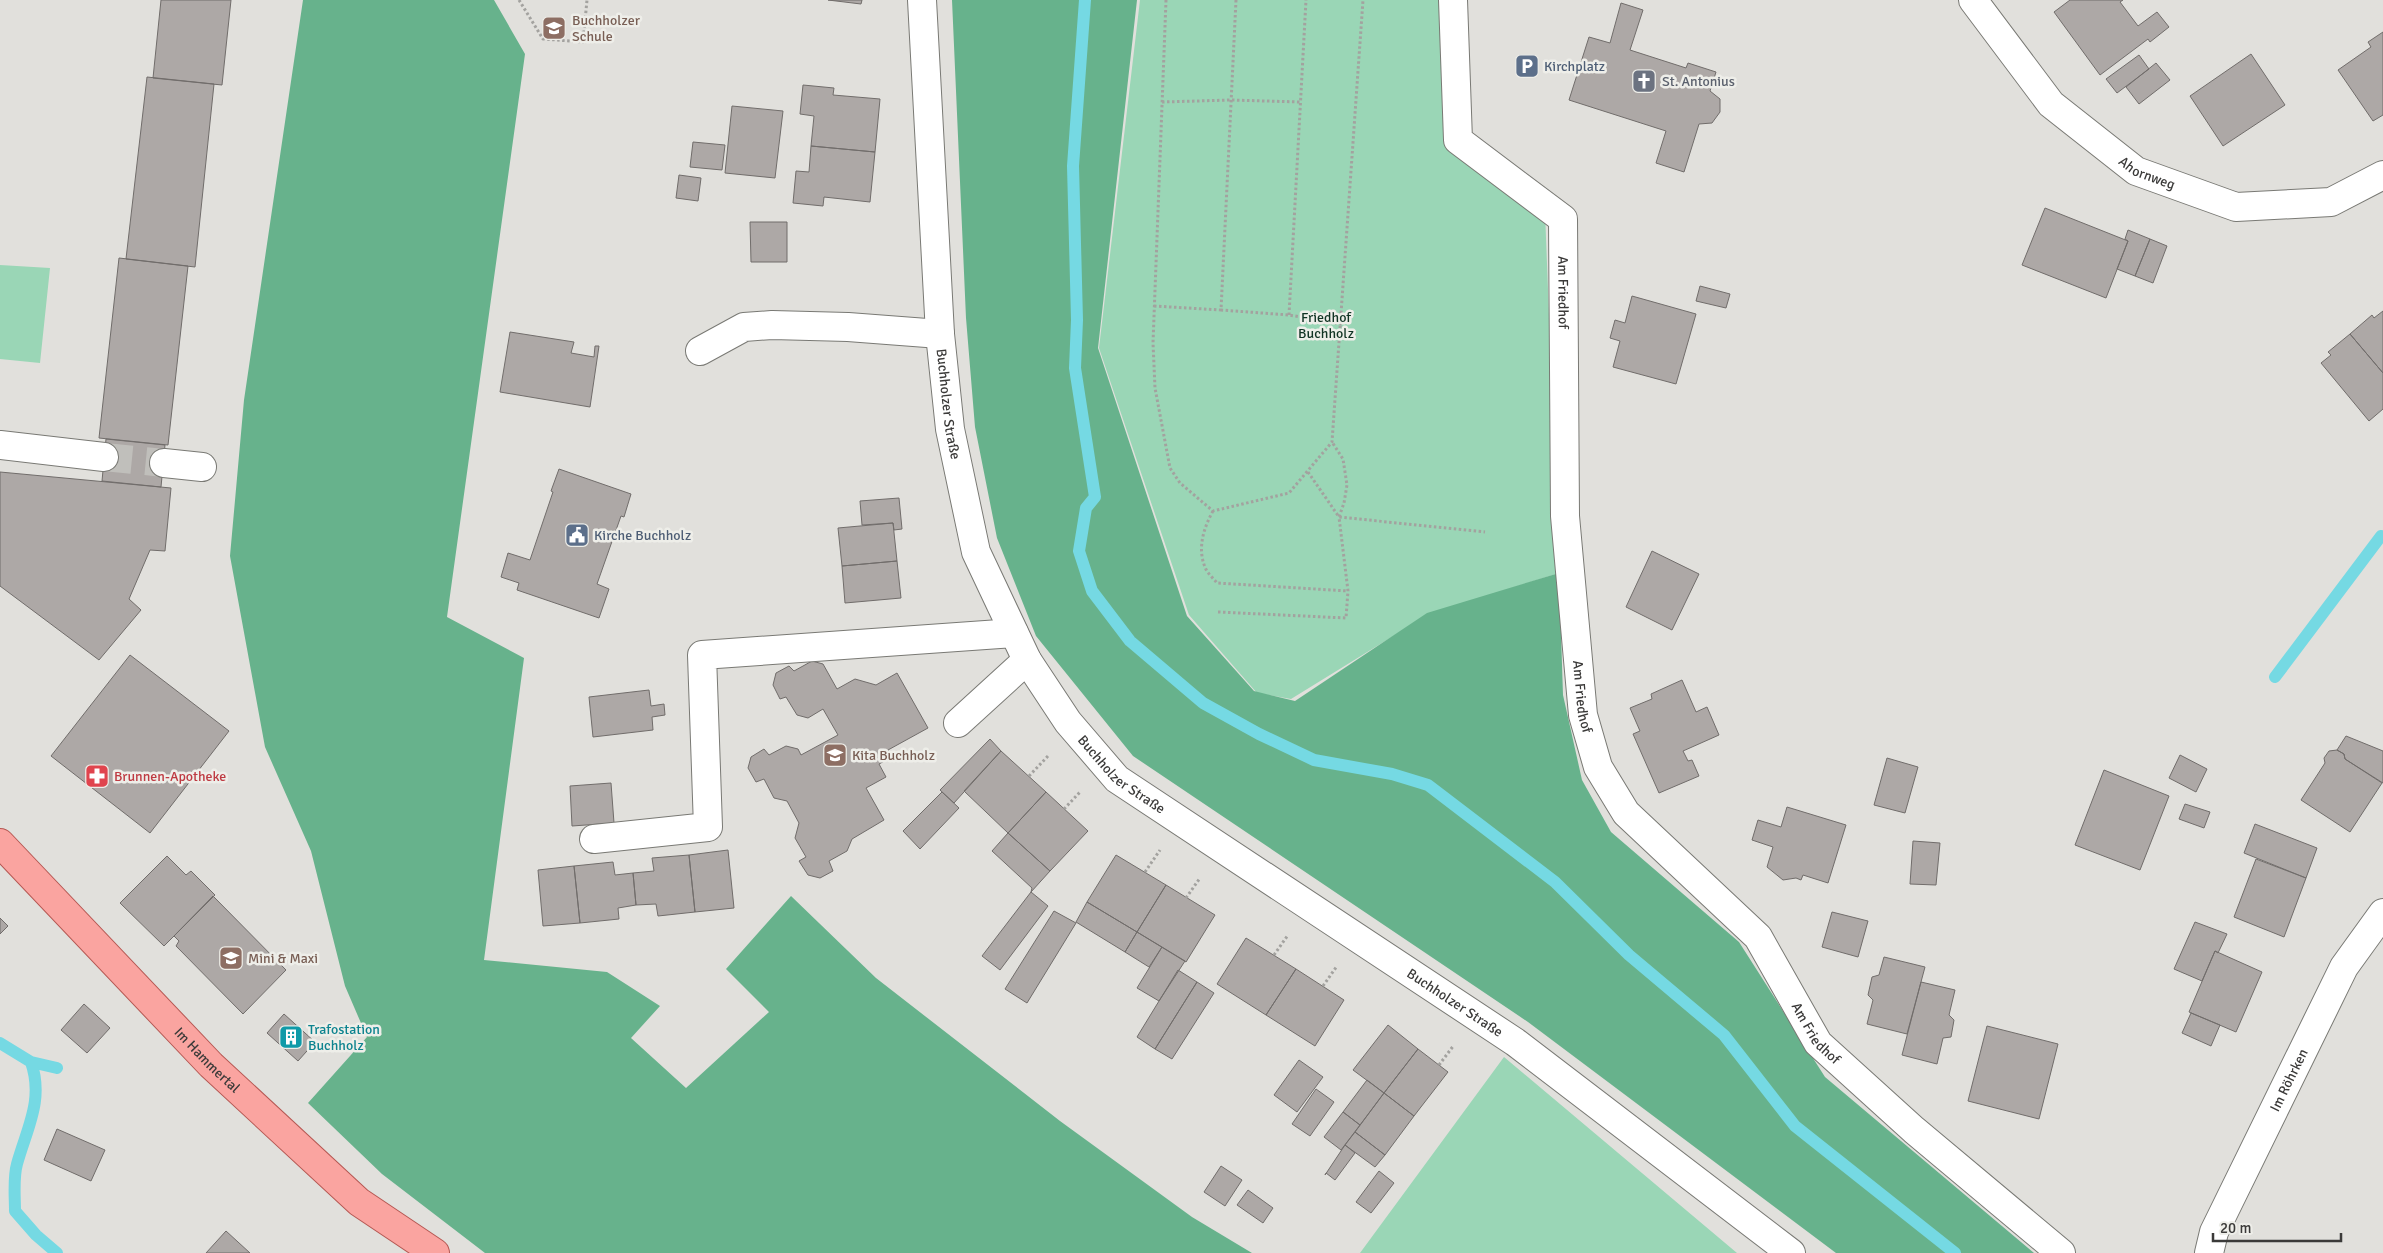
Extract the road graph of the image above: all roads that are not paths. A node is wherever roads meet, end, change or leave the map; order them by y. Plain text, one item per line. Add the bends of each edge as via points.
1 (922, 0) edge
2 (1453, 0) edge
3 (1973, 0) edge
4 (2383, 175) edge
5 (940, 334) junction
6 (700, 351) dead end
7 (0, 445) edge
8 (104, 457) tunnel mouth
9 (164, 463) tunnel mouth
10 (202, 467) dead end
11 (1014, 633) junction
12 (1027, 660) junction
13 (958, 724) dead end
14 (594, 839) dead end
15 (0, 844) edge
16 (2383, 913) edge
17 (435, 1253) edge
18 (1791, 1253) edge
19 (2062, 1253) edge
20 (2209, 1253) edge

1 - 5 street, Buchholzer Straße
2 - 19 street, Am Friedhof via 1458,140 1563,219 1565,516 1583,715 1598,767 1626,813 1758,938 1818,1044 1914,1130
3 - 4 street, Ahornweg via 2051,104 2136,171 2236,208 2330,202
5 - 6 street via 772,325 744,327
5 - 11 street, Buchholzer Straße via 950,429 976,552
7 - 8 street
9 - 10 street
11 - 12 street, Buchholzer Straße
11 - 14 street via 702,656 708,827
12 - 13 street
12 - 18 street, Buchholzer Straße via 1068,722 1117,779 1515,1042
15 - 17 main road, Im Hammertal via 211,1065 359,1202
16 - 20 street, Im Röhrken via 2344,967 2214,1232

